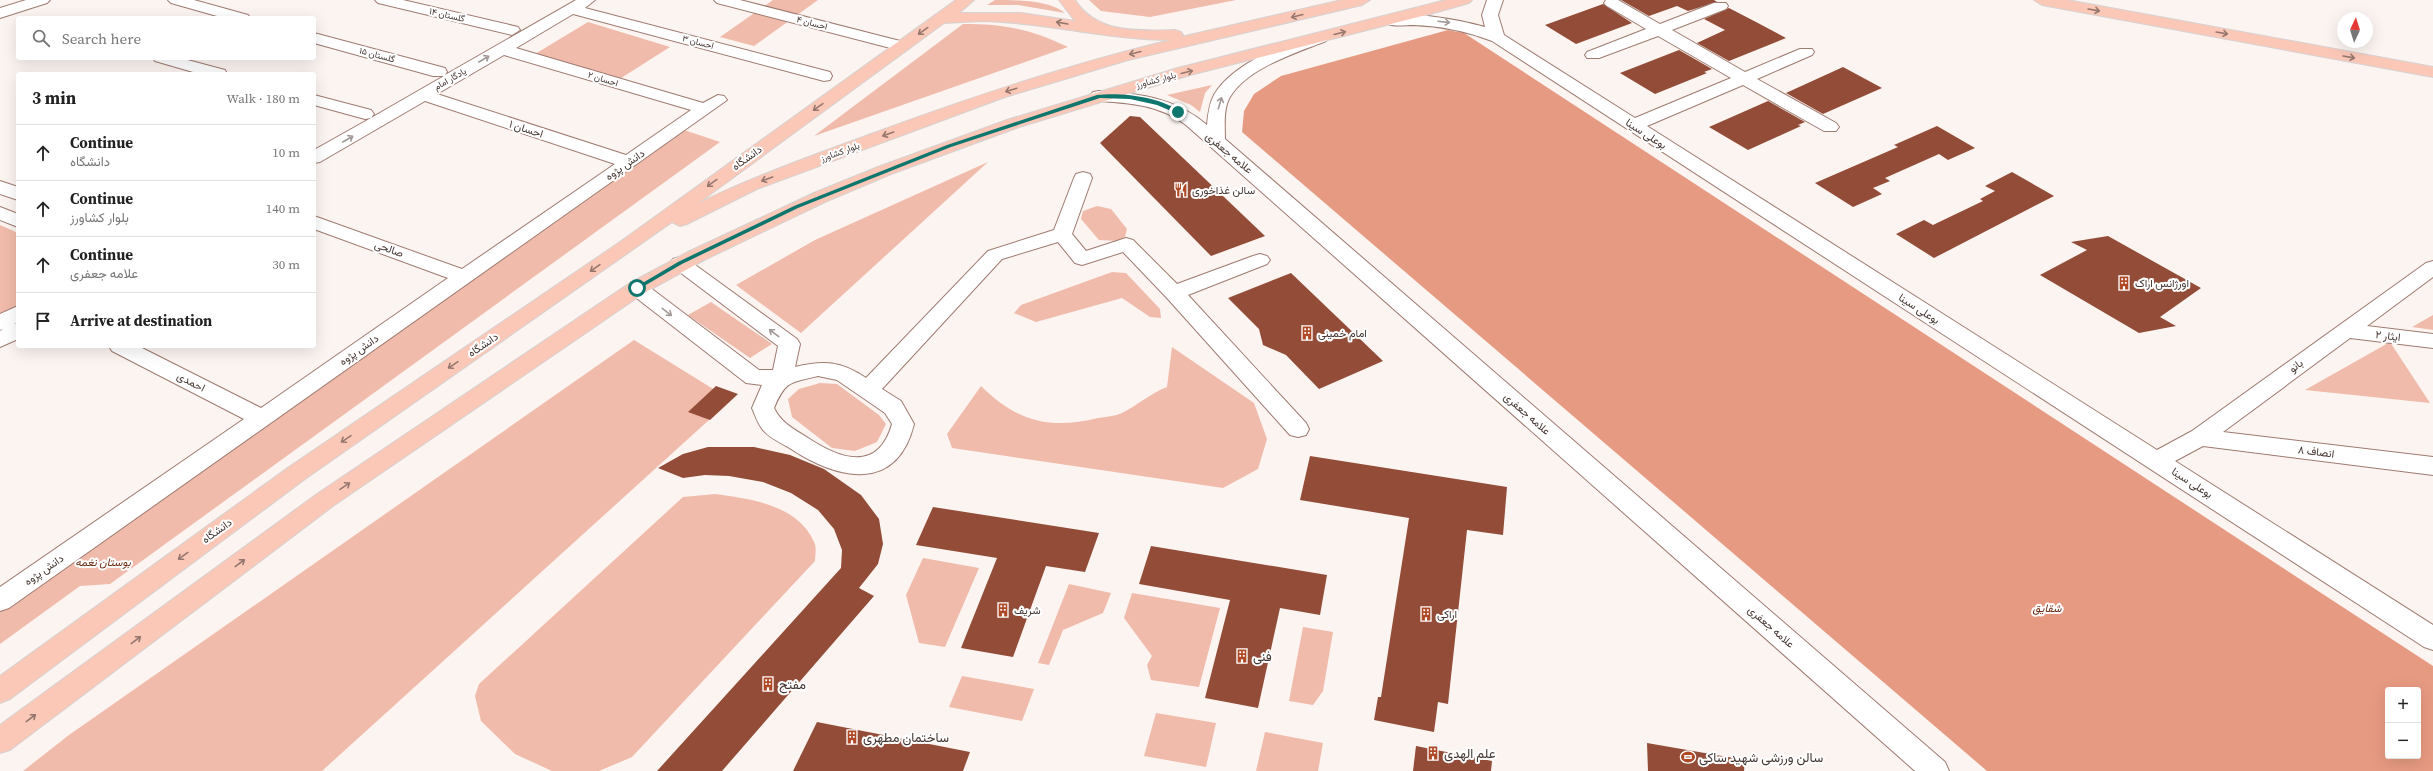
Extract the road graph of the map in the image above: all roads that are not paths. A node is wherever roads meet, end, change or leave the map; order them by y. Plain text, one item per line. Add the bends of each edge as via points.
1 (42, 0) edge
2 (176, 0) edge
3 (383, 0) edge
4 (587, 0) edge
5 (722, 0) edge
6 (966, 0) edge
7 (1362, 0) edge
8 (1464, 0) edge
9 (1495, 0) edge
10 (2042, 0) edge
11 (1065, 1) edge
12 (1612, 3) dead end
13 (568, 4) edge
14 (1720, 6) dead end
15 (0, 13) edge
16 (235, 16) edge
17 (939, 19) junction
18 (1391, 20) junction
19 (512, 30) junction
20 (1100, 30) junction
21 (1659, 30) junction
22 (1214, 34) junction
23 (1320, 38) junction
24 (1498, 38) junction
25 (316, 39) edge
26 (902, 46) junction
27 (502, 49) junction
28 (1806, 52) dead end
29 (1593, 55) dead end
30 (168, 60) edge
31 (212, 72) edge
32 (439, 72) junction
33 (2433, 72) edge
34 (824, 76) dead end
35 (1745, 78) junction
36 (423, 95) junction
37 (1099, 96) junction
38 (316, 101) edge
39 (711, 104) joint
40 (365, 114) junction
41 (1633, 125) junction
42 (1830, 127) dead end
43 (316, 142) edge
44 (1216, 142) junction
45 (316, 157) edge
46 (628, 162) junction
47 (1083, 178) dead end
48 (0, 213) edge
49 (16, 220) edge
50 (316, 223) edge
51 (1062, 234) junction
52 (627, 246) junction
53 (1260, 260) dead end
54 (680, 263) junction
55 (2433, 266) edge
56 (464, 277) junction
57 (637, 288) junction
58 (1174, 293) junction
59 (16, 314) edge
60 (0, 323) edge
61 (2344, 330) junction
62 (16, 331) edge
63 (0, 340) edge
64 (2433, 341) edge
65 (124, 348) edge
66 (782, 377) junction
67 (868, 390) junction
68 (262, 418) junction
69 (1298, 429) dead end
70 (2200, 437) junction
71 (2157, 461) junction
72 (2433, 466) edge
73 (5, 591) edge
74 (2399, 617) junction
75 (2433, 622) edge
76 (2433, 639) edge
77 (0, 691) edge
78 (0, 741) edge
79 (1935, 771) edge

1 - 15 street
2 - 16 street
3 - 19 street, گلستان ۱۴
4 - 13 street, یادگار امام
5 - 26 street, احسان ۴
6 - 17 main road, دانشگاه
7 -> 22 main road, بلوار کشاورز
8 - 18 main road, بلوار کشاورز
9 - 24 street via 1489,13 1490,25
10 -> 33 main road
11 - 20 main road via 1081,17
12 - 21 street
13 - 19 street, یادگار امام
13 - 27 street, یادگار امام
13 - 34 street, احسان ۳
14 - 21 street
20 -> 17 main road via 1003,16 976,15
17 -> 26 main road, دانشگاه
23 -> 18 main road, بلوار کشاورز
18 -> 24 street, بوعلی سینا via 1456,23
19 - 32 street, یادگار امام
20 - 22 main road via 1149,35
21 - 29 street
21 - 35 street
22 -> 52 main road, بلوار کشاورز via 1123,56 998,93 750,186
37 -> 23 main road, بلوار کشاورز
44 -> 23 street via 1216,116 1222,96 1239,78 1259,65
24 - 41 street, بوعلی سینا
25 - 32 street, گلستان ۱۵
26 -> 52 main road, دانشگاه
36 -> 27 street, یادگار امام
27 - 39 street, احسان ۲
28 - 35 street
30 - 31 street
32 - 40 street, یادگار امام
35 - 41 street
35 - 42 street
45 -> 36 street, یادگار امام
36 - 46 street, احسان ۱
37 - 44 street, علامه جعفری via 1158,103 1178,112
37 - 54 main road, بلوار کشاورز via 949,146 796,207
38 - 40 street
39 - 46 street, دانش پژوه
40 - 43 street, یادگار امام
41 - 71 street, بوعلی سینا
44 - 79 street, علامه جعفری
46 - 56 street, دانش پژوه
47 - 51 street
48 - 49 street
50 - 56 street, صالحی
51 - 58 street via 1082,259 1126,244
51 - 67 street via 995,255
52 -> 77 main road, دانشگاه via 296,472
53 - 58 street
54 - 57 main road
66 -> 54 street via 789,344
55 - 61 street, بانو
56 - 68 street, دانش پژوه
57 -> 66 street via 754,378
78 -> 57 main road via 325,500
58 - 69 street
59 - 60 street
61 - 64 street, ایثار ۲
61 - 70 street, بانو
62 - 63 street
65 - 68 street, احمدی
66 - 67 street via 818,369 831,370 843,373
66 - 67 street via 771,389 763,408 771,425 820,457 848,466 865,466 881,460 894,449 904,424 893,407
68 - 73 street, دانش پژوه
70 - 71 street, بانو
70 - 72 street, انصاف ۸
71 - 74 street, بوعلی سینا
74 - 75 street
74 - 76 street, بوعلی سینا

